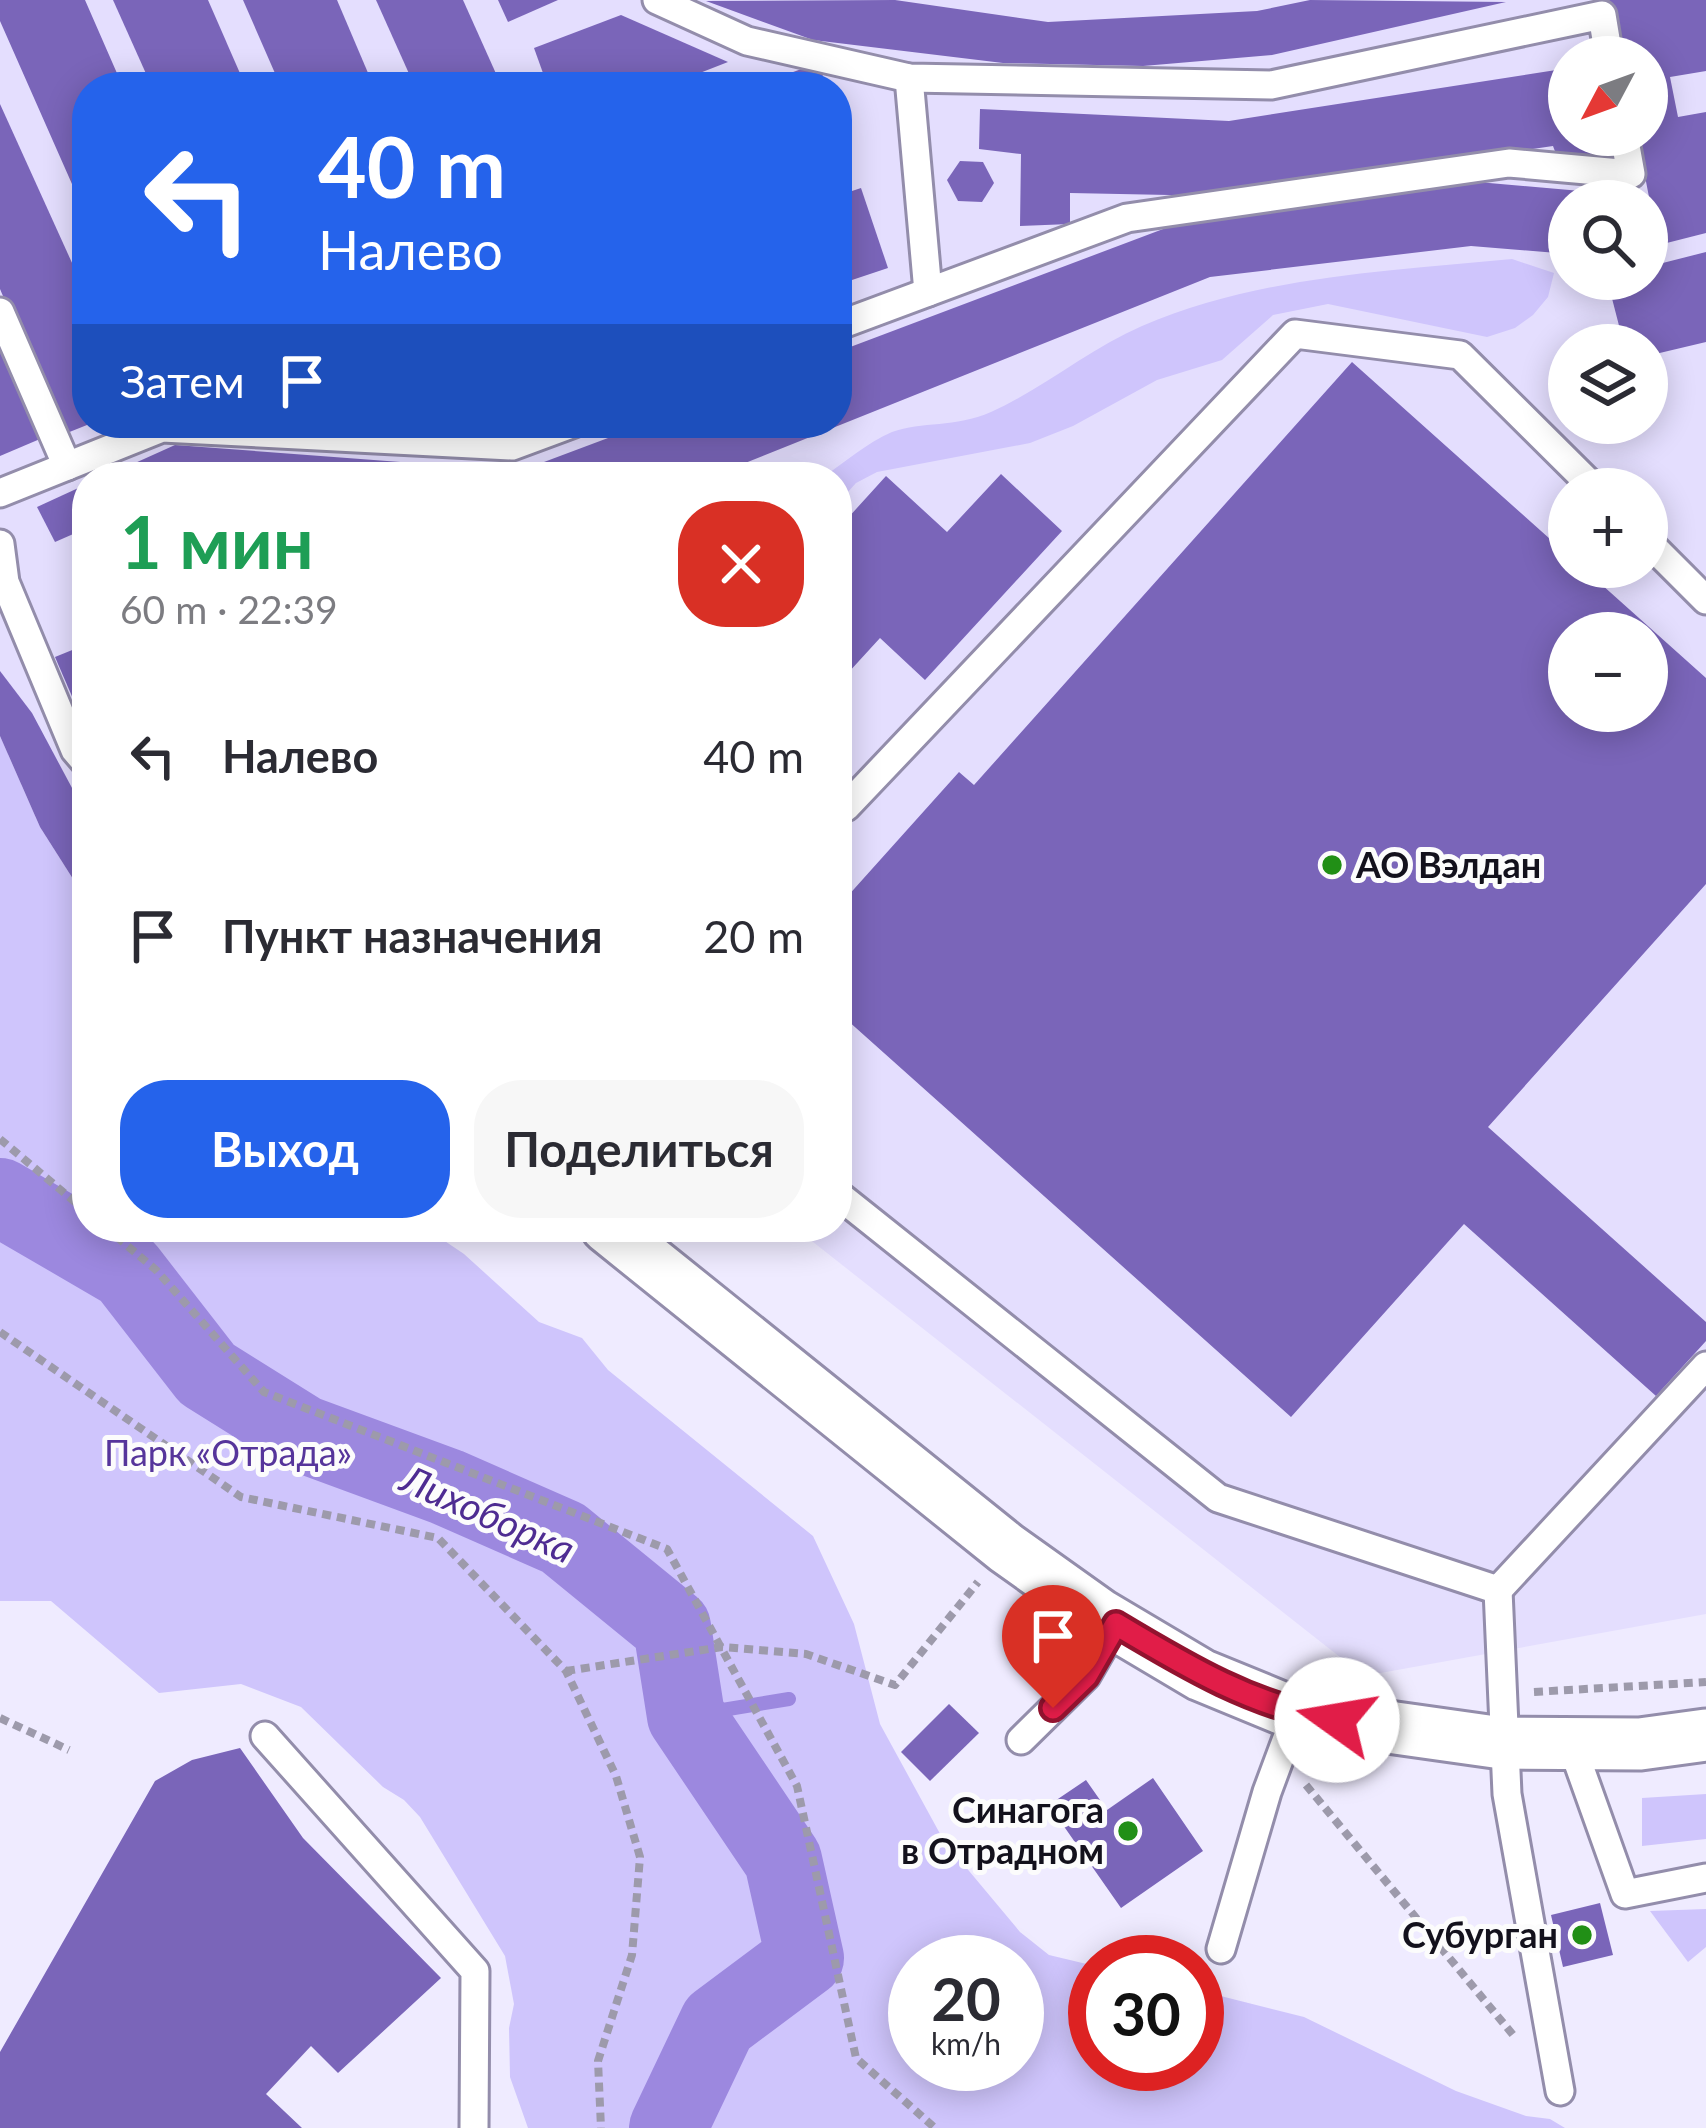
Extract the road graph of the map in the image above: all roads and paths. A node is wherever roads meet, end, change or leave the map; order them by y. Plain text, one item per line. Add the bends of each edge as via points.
1 (657, 0) edge
2 (1605, 36) edge
3 (908, 78) junction
4 (1628, 156) edge
5 (928, 292) junction
6 (0, 312) edge
7 (852, 320) edge
8 (138, 438) edge
9 (357, 438) edge
10 (534, 438) edge
11 (77, 462) edge
12 (72, 464) edge
13 (67, 466) junction
14 (1574, 468) edge
15 (0, 493) edge
16 (0, 544) edge
17 (1668, 562) edge
18 (2, 581) edge
19 (1706, 600) edge
20 (72, 745) edge
21 (852, 801) edge
22 (0, 1139) edge
23 (72, 1199) edge
24 (852, 1206) edge
25 (123, 1242) edge
26 (626, 1242) edge
27 (0, 1332) edge
28 (1706, 1366) edge
29 (1006, 1548) junction
30 (1498, 1590) junction
31 (1116, 1624) junction
32 (722, 1647) junction
33 (566, 1671) junction
34 (1706, 1682) edge
35 (0, 1718) edge
36 (1501, 1718) junction
37 (1288, 1734) junction
38 (1706, 1735) edge
39 (265, 1736) dead end
40 (1021, 1740) dead end
41 (1571, 1743) junction
42 (69, 1750) dead end
43 (1706, 1878) edge
44 (1224, 1939) edge
45 (1560, 2091) joint
46 (473, 2128) edge
47 (601, 2128) edge
48 (935, 2128) edge

1 - 3 lane via 747,41
2 - 3 lane via 1601,15 1271,85
3 - 5 lane
4 - 5 lane via 1631,174 1509,163 1127,218
5 - 7 lane
6 - 13 lane
8 - 11 lane
9 - 10 lane via 512,446
12 - 13 lane
13 - 15 lane
14 - 21 lane via 1460,355 1295,334
16 - 18 lane
17 - 19 lane
18 - 20 lane
22 - 23 path
24 - 30 lane via 1218,1498
25 - 32 path via 264,1392 668,1549
26 - 29 street
27 - 33 path via 242,1497 439,1538
28 - 30 lane
29 - 31 street
29 - 32 path via 895,1685 806,1654
30 - 36 lane
31 - 37 street
31 - 40 lane via 1086,1676
32 - 33 path
32 - 48 path via 797,1786 856,2058
33 - 47 path via 616,1776 640,1857 632,1955 598,2061
34 - 36 path
35 - 42 path
36 - 37 street
36 - 41 street
36 - 45 lane
37 - 44 lane
37 - 45 path
38 - 41 street
39 - 46 lane via 476,1972
41 - 43 lane via 1625,1894

